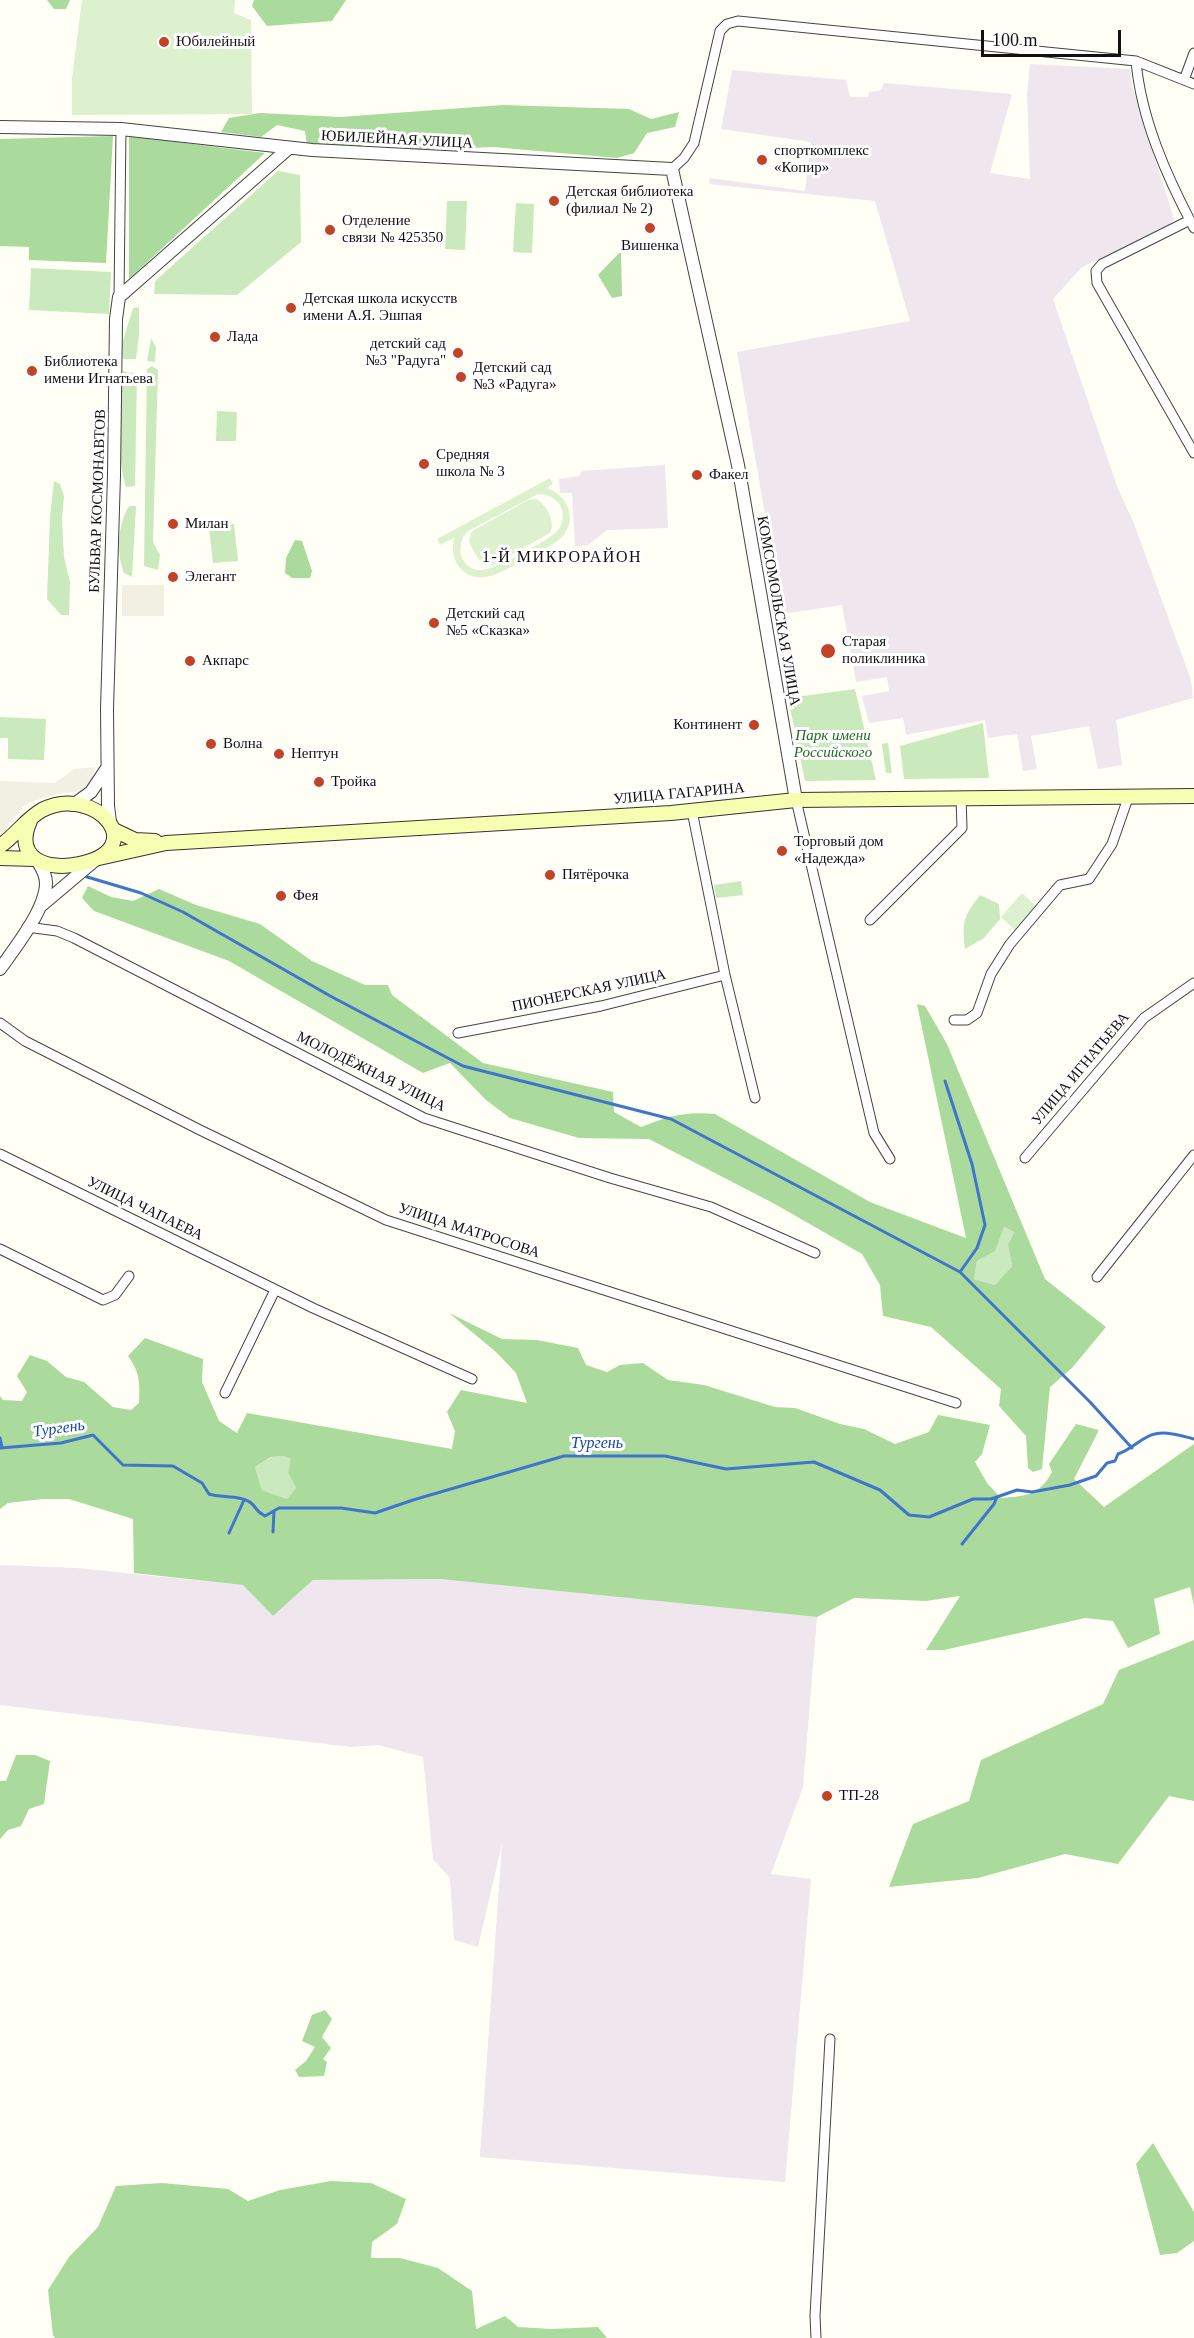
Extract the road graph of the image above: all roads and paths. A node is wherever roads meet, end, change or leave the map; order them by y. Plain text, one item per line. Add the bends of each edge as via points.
1 (1194, 53) edge
2 (1136, 61) junction
3 (1184, 80) junction
4 (1194, 84) edge
5 (0, 127) edge
6 (121, 129) junction
7 (290, 148) junction
8 (672, 169) junction
9 (1192, 224) edge
10 (119, 297) junction
11 (1194, 453) edge
12 (107, 766) junction
13 (1194, 796) edge
14 (961, 797) junction
15 (1128, 798) junction
16 (796, 800) junction
17 (73, 805) junction
18 (692, 811) junction
19 (30, 821) junction
20 (112, 826) junction
21 (166, 843) junction
22 (0, 846) edge
23 (0, 858) edge
24 (96, 859) junction
25 (36, 860) junction
26 (39, 908) junction
27 (870, 920) dead end
28 (27, 927) junction
29 (0, 969) edge
30 (725, 975) junction
31 (1194, 983) edge
32 (954, 1020) dead end
33 (0, 1023) edge
34 (458, 1033) dead end
35 (755, 1098) dead end
36 (0, 1154) edge
37 (1194, 1155) edge
38 (1025, 1158) dead end
39 (890, 1159) dead end
40 (0, 1249) edge
41 (815, 1253) dead end
42 (129, 1276) dead end
43 (1098, 1277) dead end
44 (276, 1290) junction
45 (472, 1379) dead end
46 (225, 1393) dead end
47 (956, 1403) dead end
48 (830, 2039) dead end
49 (816, 2338) edge

1 - 3 street
2 - 3 street
2 - 8 street via 738,21 720,31 694,143
2 - 9 street via 1138,87 1154,135
3 - 4 street
5 - 6 street, ЮБИЛЕЙНАЯ УЛИЦА
6 - 7 street, ЮБИЛЕЙНАЯ УЛИЦА
6 - 10 street, БУЛЬВАР КОСМОНАВТОВ
7 - 8 street, ЮБИЛЕЙНАЯ УЛИЦА
7 - 10 street
8 - 16 street, КОМСОМОЛЬСКАЯ УЛИЦА via 738,465
9 - 11 street via 1102,264 1096,271 1097,283
10 - 12 street, БУЛЬВАР КОСМОНАВТОВ
12 - 17 street via 91,792
12 - 20 street, БУЛЬВАР КОСМОНАВТОВ
13 - 15 main road, УЛИЦА ГАГАРИНА
14 - 15 main road, УЛИЦА ГАГАРИНА
14 - 16 main road, УЛИЦА ГАГАРИНА
14 - 27 street via 962,828
15 - 32 street via 1116,837 1089,879 1060,885 1010,944 991,974 977,1013 968,1020
16 - 18 main road, УЛИЦА ГАГАРИНА
16 - 39 street, КОМСОМОЛЬСКАЯ УЛИЦА via 874,1133
17 - 19 main road via 50,807
17 - 20 main road via 91,807
18 - 21 main road, УЛИЦА ГАГАРИНА
18 - 30 street
19 - 22 main road
19 - 25 main road via 26,844
20 - 21 main road, УЛИЦА ГАГАРИНА via 135,840
20 - 24 main road via 115,836 111,846
21 - 24 main road, УЛИЦА ГАГАРИНА
23 - 25 main road
24 - 25 main road via 62,866
24 - 26 street, УЛИЦА ГАГАРИНА
25 - 26 street, УЛИЦА ГАГАРИНА via 46,884
26 - 28 street, УЛИЦА ГАГАРИНА
28 - 29 street, УЛИЦА ГАГАРИНА
28 - 41 street, МОЛОДЁЖНАЯ УЛИЦА via 74,938 424,1118 711,1207
30 - 34 street, ПИОНЕРСКАЯ УЛИЦА via 601,1006
30 - 35 street
31 - 38 street, УЛИЦА ИГНАТЬЕВА via 1144,1018
33 - 47 street, УЛИЦА МАТРОСОВА via 25,1041 386,1220
36 - 44 street, УЛИЦА ЧАПАЕВА
37 - 43 street
40 - 42 street via 104,1300 115,1295
44 - 45 street, УЛИЦА ЧАПАЕВА
44 - 46 street
48 - 49 street

